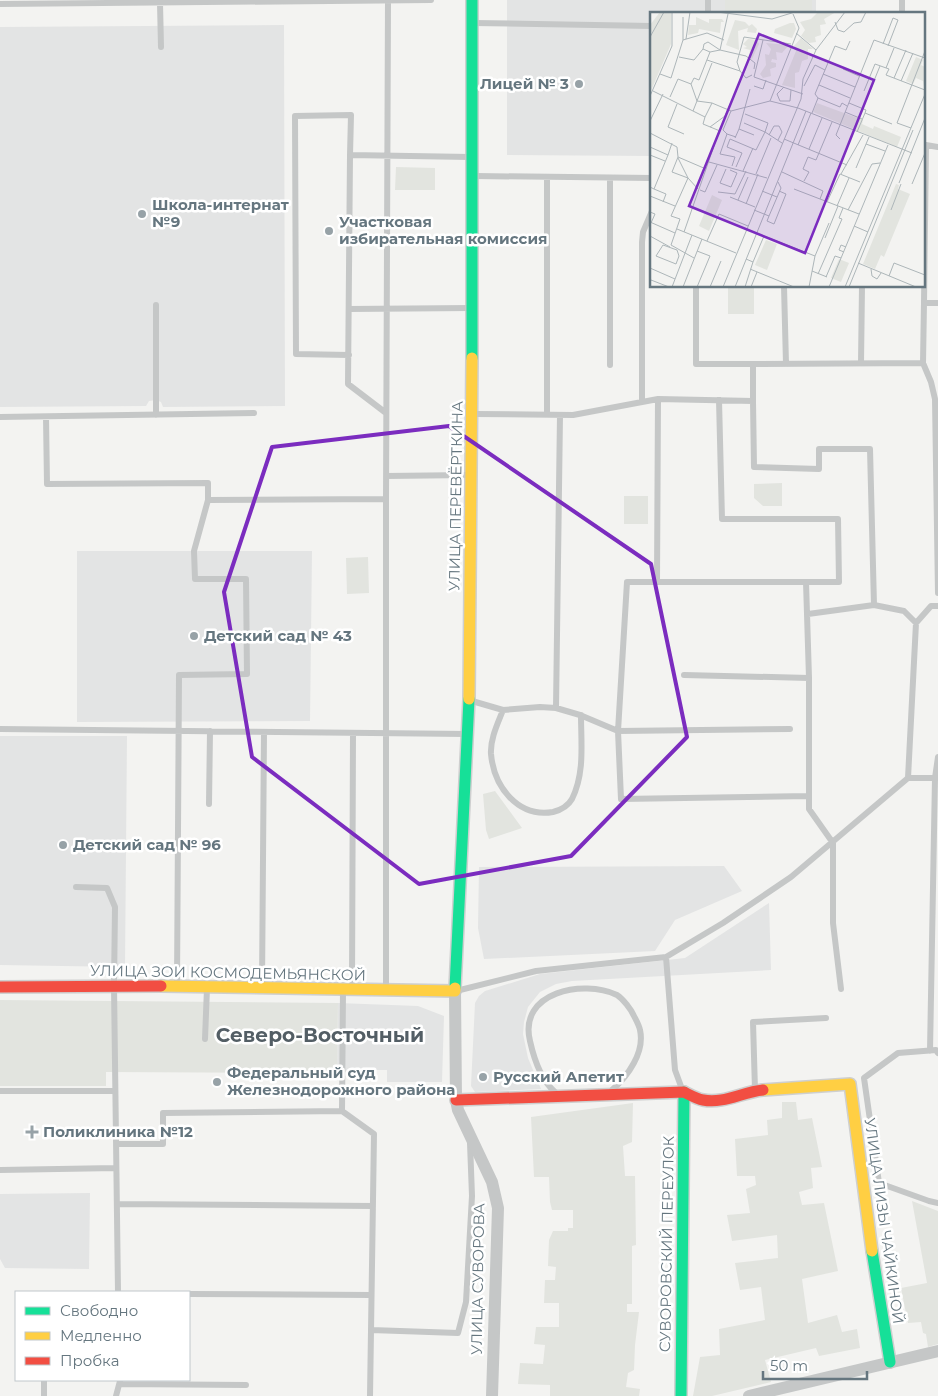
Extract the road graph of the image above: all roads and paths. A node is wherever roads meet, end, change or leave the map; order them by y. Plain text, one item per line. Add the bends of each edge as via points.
1 (331, 0) edge
2 (388, 0) edge
3 (431, 0) edge
4 (472, 0) edge
5 (160, 3) junction
6 (0, 4) edge
7 (472, 23) junction
8 (650, 26) edge
9 (161, 47) dead end
10 (350, 155) junction
11 (387, 156) junction
12 (473, 157) junction
13 (474, 176) junction
14 (547, 177) junction
15 (610, 178) junction
16 (650, 178) edge
17 (650, 216) edge
18 (696, 288) edge
19 (784, 288) edge
20 (862, 288) edge
21 (924, 288) edge
22 (924, 303) junction
23 (938, 303) edge
24 (156, 305) dead end
25 (473, 308) junction
26 (349, 309) junction
27 (387, 309) junction
28 (349, 355) junction
29 (860, 363) junction
30 (923, 363) junction
31 (753, 364) junction
32 (786, 364) junction
33 (610, 365) dead end
34 (658, 399) junction
35 (719, 400) junction
36 (753, 401) junction
37 (642, 402) junction
38 (254, 413) dead end
39 (386, 413) junction
40 (473, 414) junction
41 (547, 414) junction
42 (156, 415) junction
43 (560, 415) junction
44 (0, 417) edge
45 (46, 417) junction
46 (471, 475) junction
47 (386, 476) junction
48 (386, 499) junction
49 (208, 500) junction
50 (657, 581) junction
51 (806, 582) junction
52 (938, 594) edge
53 (874, 605) junction
54 (938, 606) edge
55 (808, 614) junction
56 (916, 623) junction
57 (684, 675) dead end
58 (809, 678) junction
59 (469, 700) junction
60 (556, 708) junction
61 (503, 710) junction
62 (581, 715) junction
63 (0, 729) edge
64 (790, 729) dead end
65 (179, 731) junction
66 (210, 731) junction
67 (618, 731) junction
68 (264, 732) junction
69 (353, 733) junction
70 (386, 733) junction
71 (467, 734) junction
72 (938, 757) edge
73 (908, 778) junction
74 (937, 778) edge
75 (809, 796) junction
76 (209, 804) dead end
77 (833, 843) junction
78 (76, 887) dead end
79 (666, 957) junction
80 (114, 986) junction
81 (176, 986) junction
82 (0, 987) edge
83 (207, 987) junction
84 (262, 988) junction
85 (386, 989) junction
86 (841, 989) dead end
87 (347, 990) junction
88 (455, 991) junction
89 (826, 1018) dead end
90 (205, 1039) dead end
91 (930, 1051) junction
92 (938, 1053) edge
93 (0, 1091) edge
94 (115, 1091) junction
95 (755, 1091) junction
96 (684, 1092) junction
97 (607, 1095) junction
98 (560, 1096) junction
99 (456, 1100) junction
100 (342, 1111) junction
101 (469, 1134) junction
102 (116, 1144) junction
103 (116, 1168) junction
104 (0, 1170) edge
105 (938, 1203) edge
106 (117, 1204) junction
107 (373, 1206) junction
108 (118, 1291) edge
109 (190, 1294) edge
110 (371, 1295) junction
111 (371, 1330) junction
112 (938, 1351) edge
113 (890, 1362) junction
114 (44, 1381) edge
115 (120, 1382) edge
116 (246, 1385) dead end
117 (44, 1396) edge
118 (116, 1396) edge
119 (370, 1396) edge
120 (492, 1396) edge
121 (681, 1396) edge
122 (749, 1396) edge

1 - 2 lane
1 - 5 lane
2 - 3 lane
2 - 11 lane
4 - 7 street, УЛИЦА ПЕРЕВЁРТКИНА
5 - 6 lane
5 - 9 lane
7 - 8 lane
7 - 12 street, УЛИЦА ПЕРЕВЁРТКИНА
10 - 11 lane
10 - 26 lane
10 - 28 lane via 351,115 295,116 296,354
11 - 12 lane
11 - 27 lane
12 - 13 street, УЛИЦА ПЕРЕВЁРТКИНА
13 - 14 lane
13 - 25 street, УЛИЦА ПЕРЕВЁРТКИНА
14 - 15 lane
14 - 41 lane
15 - 16 lane
15 - 33 lane
17 - 37 lane via 642,242
18 - 31 lane via 696,364
19 - 32 lane
20 - 29 lane
21 - 22 lane
22 - 23 lane
22 - 30 lane
24 - 42 lane
25 - 27 lane
25 - 40 street, УЛИЦА ПЕРЕВЁРТКИНА
26 - 27 lane
26 - 28 lane
27 - 39 lane
28 - 39 lane via 348,384
29 - 30 lane
29 - 32 lane
30 - 52 lane via 935,399
31 - 32 lane
31 - 36 lane
34 - 35 lane
34 - 37 lane
34 - 50 lane
35 - 36 lane
35 - 51 lane via 722,519 838,519 839,582
36 - 53 lane via 754,467 819,470 819,449 870,449
37 - 43 lane
38 - 42 lane
39 - 47 lane
40 - 41 lane
40 - 46 street, УЛИЦА ПЕРЕВЁРТКИНА
41 - 43 lane
42 - 45 lane
43 - 60 lane
44 - 45 lane
45 - 49 lane via 47,484 208,484
46 - 47 lane
46 - 59 street, УЛИЦА ПЕРЕВЁРТКИНА
47 - 48 lane
48 - 49 lane
48 - 70 lane
49 - 65 lane via 194,551 195,579 246,579 247,674 179,675
50 - 51 lane
50 - 67 lane via 627,582
51 - 55 lane
53 - 55 lane
53 - 56 lane via 904,611
54 - 56 lane via 931,606
55 - 58 lane
56 - 73 lane
57 - 58 lane
58 - 75 lane
59 - 61 lane
59 - 71 street, УЛИЦА ПЕРЕВЁРТКИНА
60 - 61 lane
60 - 62 lane
61 - 62 lane via 491,751 497,778 516,804 536,813 558,811 572,799 582,758
62 - 67 lane
63 - 65 lane
64 - 67 lane
65 - 66 lane
65 - 81 lane
66 - 68 lane
66 - 76 lane
67 - 75 lane via 621,799
68 - 69 lane
68 - 84 lane
69 - 70 lane
69 - 87 lane
70 - 71 lane
70 - 85 lane
71 - 88 street, УЛИЦА ПЕРЕВЁРТКИНА
72 - 74 lane
73 - 74 lane
73 - 77 lane
74 - 91 lane
75 - 77 lane via 810,809
77 - 79 lane via 784,882
77 - 86 lane via 833,923
78 - 80 lane via 107,888 115,907
79 - 88 lane via 536,971
79 - 96 lane via 675,1070
80 - 81 street, УЛИЦА ЗОИ КОСМОДЕМЬЯНСКОЙ
80 - 82 street, УЛИЦА ЗОИ КОСМОДЕМЬЯНСКОЙ
80 - 94 lane
81 - 83 street, УЛИЦА ЗОИ КОСМОДЕМЬЯНСКОЙ
83 - 84 street, УЛИЦА ЗОИ КОСМОДЕМЬЯНСКОЙ
83 - 90 lane
84 - 87 street, УЛИЦА ЗОИ КОСМОДЕМЬЯНСКОЙ
85 - 87 street, УЛИЦА ЗОИ КОСМОДЕМЬЯНСКОЙ
85 - 88 street, УЛИЦА ЗОИ КОСМОДЕМЬЯНСКОЙ
87 - 100 lane
88 - 99 street, УЛИЦА СУВОРОВА
89 - 95 lane via 753,1022
91 - 92 lane
91 - 105 lane via 898,1053 864,1078 879,1183
93 - 94 lane
94 - 102 lane
95 - 96 street via 714,1101
95 - 113 street, УЛИЦА ЛИЗЫ ЧАЙКИНОЙ via 850,1084
96 - 97 street
96 - 121 street, СУВОРОВСКИЙ ПЕРЕУЛОК
97 - 98 street
97 - 98 lane via 636,1058 640,1030 632,1010 619,996 599,989 576,988 543,1000 530,1017 528,1035 532,1051 546,1083
98 - 99 street
99 - 101 street, УЛИЦА СУВОРОВА
100 - 102 lane via 164,1113 162,1144
100 - 107 lane via 374,1134
101 - 111 lane via 472,1196 466,1302 458,1333
101 - 120 street, УЛИЦА СУВОРОВА via 492,1182 498,1208
102 - 103 lane
103 - 104 lane
103 - 106 lane
106 - 107 lane
106 - 108 lane
107 - 110 lane
109 - 110 lane
110 - 111 lane
111 - 119 lane
112 - 113 street
113 - 122 street
114 - 117 lane
115 - 116 lane
115 - 118 lane

